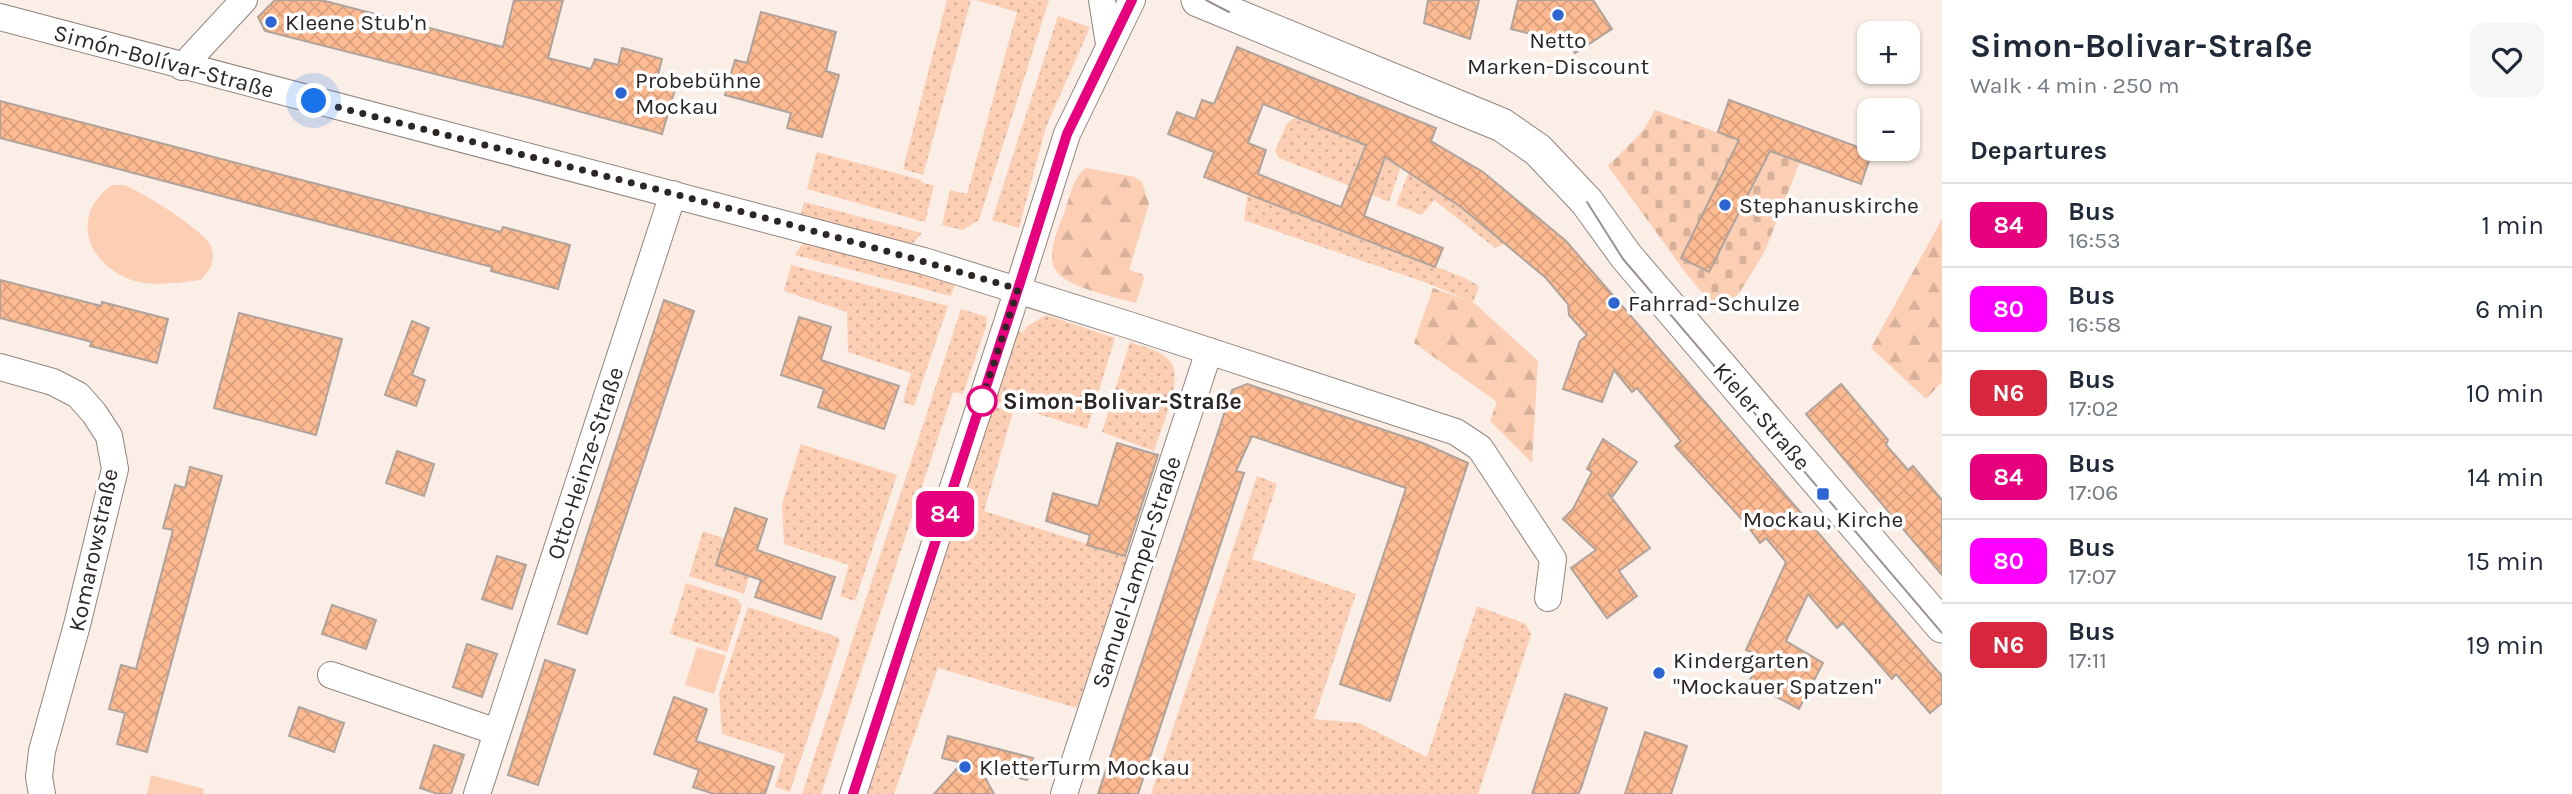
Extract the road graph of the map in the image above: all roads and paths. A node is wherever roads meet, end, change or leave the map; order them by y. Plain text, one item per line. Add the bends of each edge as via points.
1 (244, 0) edge
2 (1102, 0) edge
3 (1132, 0) edge
4 (1198, 0) edge
5 (0, 17) edge
6 (1109, 44) junction
7 (182, 67) junction
8 (673, 194) junction
9 (1018, 289) junction
10 (1209, 351) junction
11 (0, 367) edge
12 (1548, 598) dead end
13 (1942, 626) edge
14 (331, 675) dead end
15 (497, 732) junction
16 (42, 794) edge
17 (477, 794) edge
18 (853, 794) edge
19 (1064, 794) edge

1 - 7 street
2 - 6 street
3 - 6 street
4 - 13 main road, Kieler Straße via 1502,125 1538,150 1587,202 1626,256
5 - 7 street, Simón-Bolívar-Straße
6 - 9 street via 1069,128
7 - 8 street, Simón-Bolívar-Straße
8 - 9 street, Simón-Bolívar-Straße
8 - 15 street, Otto-Heinze-Straße
9 - 10 street
9 - 18 street
10 - 12 street via 1455,432 1480,448 1553,559
10 - 19 street, Samuel-Lampel-Straße
11 - 16 street, Komarowstraße via 53,382 78,396 108,436 115,469 42,751
14 - 15 street
15 - 17 street, Otto-Heinze-Straße

